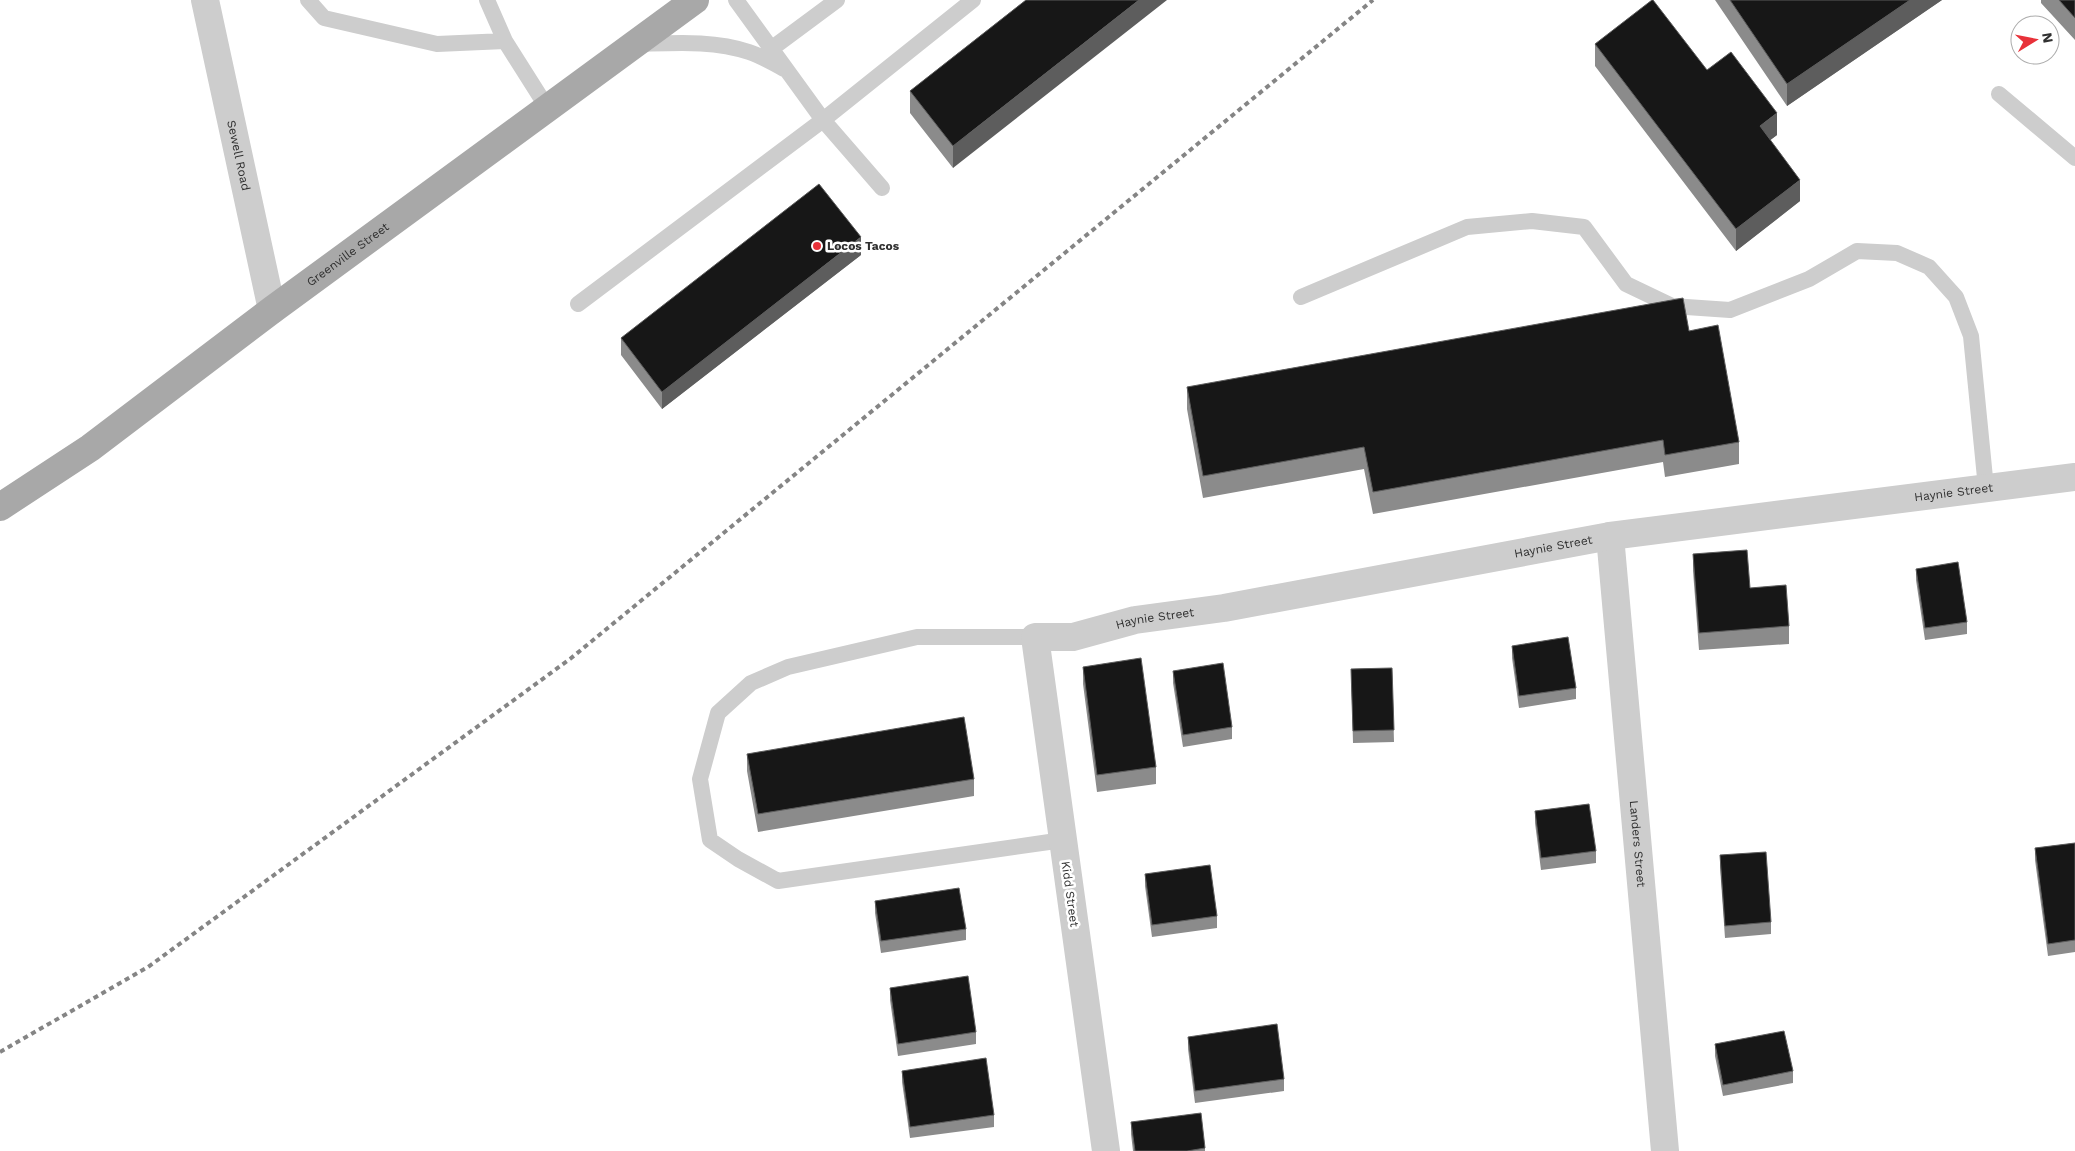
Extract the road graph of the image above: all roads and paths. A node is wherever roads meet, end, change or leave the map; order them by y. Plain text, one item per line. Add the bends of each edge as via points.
1 (205, 0) edge
2 (308, 0) edge
3 (488, 0) edge
4 (695, 0) edge
5 (736, 0) edge
6 (837, 0) edge
7 (973, 0) edge
8 (505, 41) junction
9 (636, 44) junction
10 (771, 49) junction
11 (786, 70) junction
12 (1999, 94) dead end
13 (548, 109) junction
14 (823, 120) junction
15 (2075, 158) edge
16 (882, 188) dead end
17 (1301, 297) dead end
18 (578, 304) dead end
19 (272, 310) junction
20 (2075, 477) edge
21 (1986, 488) junction
22 (0, 508) edge
23 (1610, 536) junction
24 (1035, 637) junction
25 (1063, 840) junction
26 (1106, 1151) edge
27 (1665, 1151) edge

1 - 19 street, Sewell Road
2 - 8 lane via 324,18 437,44
3 - 8 lane
4 - 9 main road, Greenville Street
5 - 10 lane
6 - 10 lane
7 - 14 lane
8 - 13 lane
9 - 11 lane via 687,42 727,46 751,53
9 - 13 main road, Greenville Street
10 - 11 lane
11 - 14 lane
12 - 15 lane
13 - 19 main road, Greenville Street
14 - 16 lane
14 - 18 lane
17 - 21 lane via 1467,227 1532,221 1584,227 1626,284 1672,306 1730,310 1809,279 1857,251 1897,253 1928,267 1956,297 1972,336
19 - 22 main road, Greenville Street via 90,448
20 - 21 street, Haynie Street
21 - 23 street, Haynie Street
23 - 24 street, Haynie Street via 1224,608 1135,620 1072,637
23 - 27 street, Landers Street
24 - 25 street, Kidd Street
24 - 25 lane via 917,637 788,667 751,683 718,713 700,779 710,840 778,881
25 - 26 street, Kidd Street

